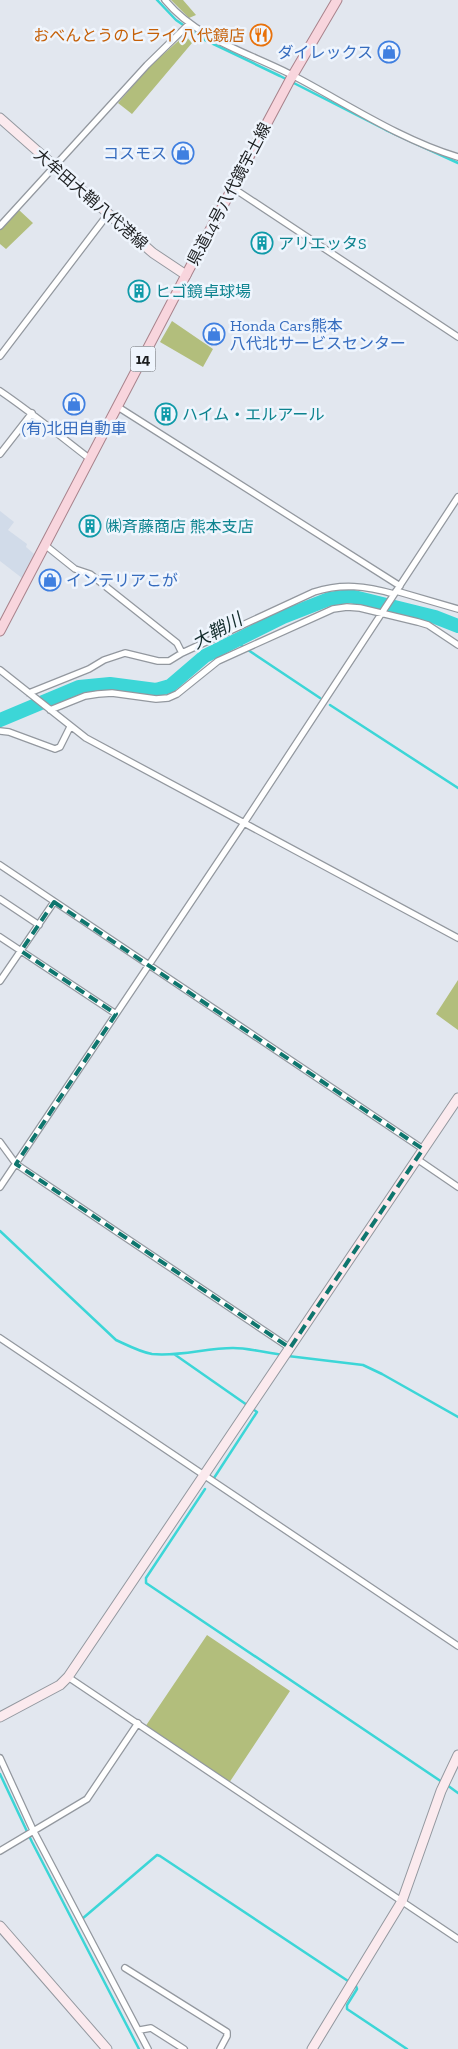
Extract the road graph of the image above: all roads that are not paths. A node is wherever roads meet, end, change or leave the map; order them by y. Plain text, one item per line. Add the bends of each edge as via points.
1 (165, 0) edge
2 (337, 0) edge
3 (187, 25) junction
4 (290, 81) junction
5 (0, 118) edge
6 (458, 157) edge
7 (54, 167) junction
8 (234, 188) junction
9 (108, 214) junction
10 (0, 226) edge
11 (186, 275) junction
12 (458, 337) edge
13 (0, 356) edge
14 (0, 391) edge
15 (118, 407) junction
16 (32, 413) junction
17 (0, 454) edge
18 (90, 459) junction
19 (458, 497) edge
20 (46, 545) junction
21 (395, 592) junction
22 (458, 609) edge
23 (383, 613) junction
24 (0, 631) edge
25 (458, 645) edge
26 (182, 653) junction
27 (0, 670) edge
28 (31, 695) junction
29 (49, 709) junction
30 (70, 727) junction
31 (0, 732) edge
32 (244, 823) junction
33 (0, 866) edge
34 (0, 899) edge
35 (54, 902) junction
36 (39, 925) junction
37 (0, 936) edge
38 (458, 938) edge
39 (21, 951) junction
40 (150, 966) junction
41 (0, 981) edge
42 (116, 1014) junction
43 (458, 1098) edge
44 (0, 1142) edge
45 (423, 1149) junction
46 (417, 1159) junction
47 (16, 1164) junction
48 (0, 1187) edge
49 (458, 1187) edge
50 (0, 1338) edge
51 (289, 1349) junction
52 (204, 1475) junction
53 (458, 1646) edge
54 (68, 1677) junction
55 (0, 1716) edge
56 (138, 1723) junction
57 (458, 1755) edge
58 (0, 1758) edge
59 (32, 1831) junction
60 (0, 1851) edge
61 (402, 1901) junction
62 (0, 1926) edge
63 (458, 1939) edge
64 (125, 1968) dead end
65 (140, 2030) junction
66 (107, 2049) edge
67 (148, 2049) edge
68 (184, 2049) edge
69 (220, 2049) edge
70 (312, 2049) edge

1 - 3 street
2 - 4 main road, 県道14号八代鏡宇土線 / 14
3 - 4 street
3 - 7 street
4 - 6 street
4 - 8 main road, 県道14号八代鏡宇土線 / 14
5 - 7 street, 大牟田大鞘八代港線
7 - 9 street, 大牟田大鞘八代港線
7 - 10 street
8 - 11 main road, 県道14号八代鏡宇土線 / 14
8 - 12 street
9 - 11 street, 大牟田大鞘八代港線 via 153,253
9 - 13 street
11 - 15 main road, 県道14号八代鏡宇土線 / 14
14 - 16 street
15 - 18 main road, 県道14号八代鏡宇土線 / 14
15 - 21 street
16 - 17 street
16 - 18 street
18 - 20 main road, 県道14号八代鏡宇土線 / 14
19 - 21 street
20 - 24 main road, 県道14号八代鏡宇土線 / 14
20 - 26 street via 75,569 90,574 177,643
21 - 22 street
21 - 23 street
21 - 26 street via 346,585 329,587
23 - 25 street via 428,625
23 - 29 street via 360,608 333,609 208,667 168,698 98,694
23 - 32 street
26 - 28 street via 164,662 124,653
27 - 28 street
28 - 29 street
29 - 30 street
30 - 31 street via 60,747 55,749 9,732
30 - 32 street via 123,760
32 - 38 street
32 - 40 street
33 - 35 street
34 - 36 street
35 - 36 street
35 - 40 street
36 - 39 street
37 - 39 street
39 - 41 street
39 - 42 street
40 - 42 street
40 - 45 street
42 - 47 street
43 - 45 street
44 - 47 street
45 - 46 street
46 - 49 street
46 - 51 street
47 - 48 street
47 - 51 street
50 - 52 street
51 - 52 street
52 - 53 street
52 - 54 street
54 - 55 street via 60,1686
54 - 56 street
56 - 59 street via 86,1799
56 - 61 street
57 - 61 street via 441,1791
58 - 59 street
59 - 60 street
59 - 65 street
61 - 63 street
61 - 70 street
62 - 66 street
64 - 69 street via 227,2032
65 - 67 street
65 - 68 street via 151,2028

